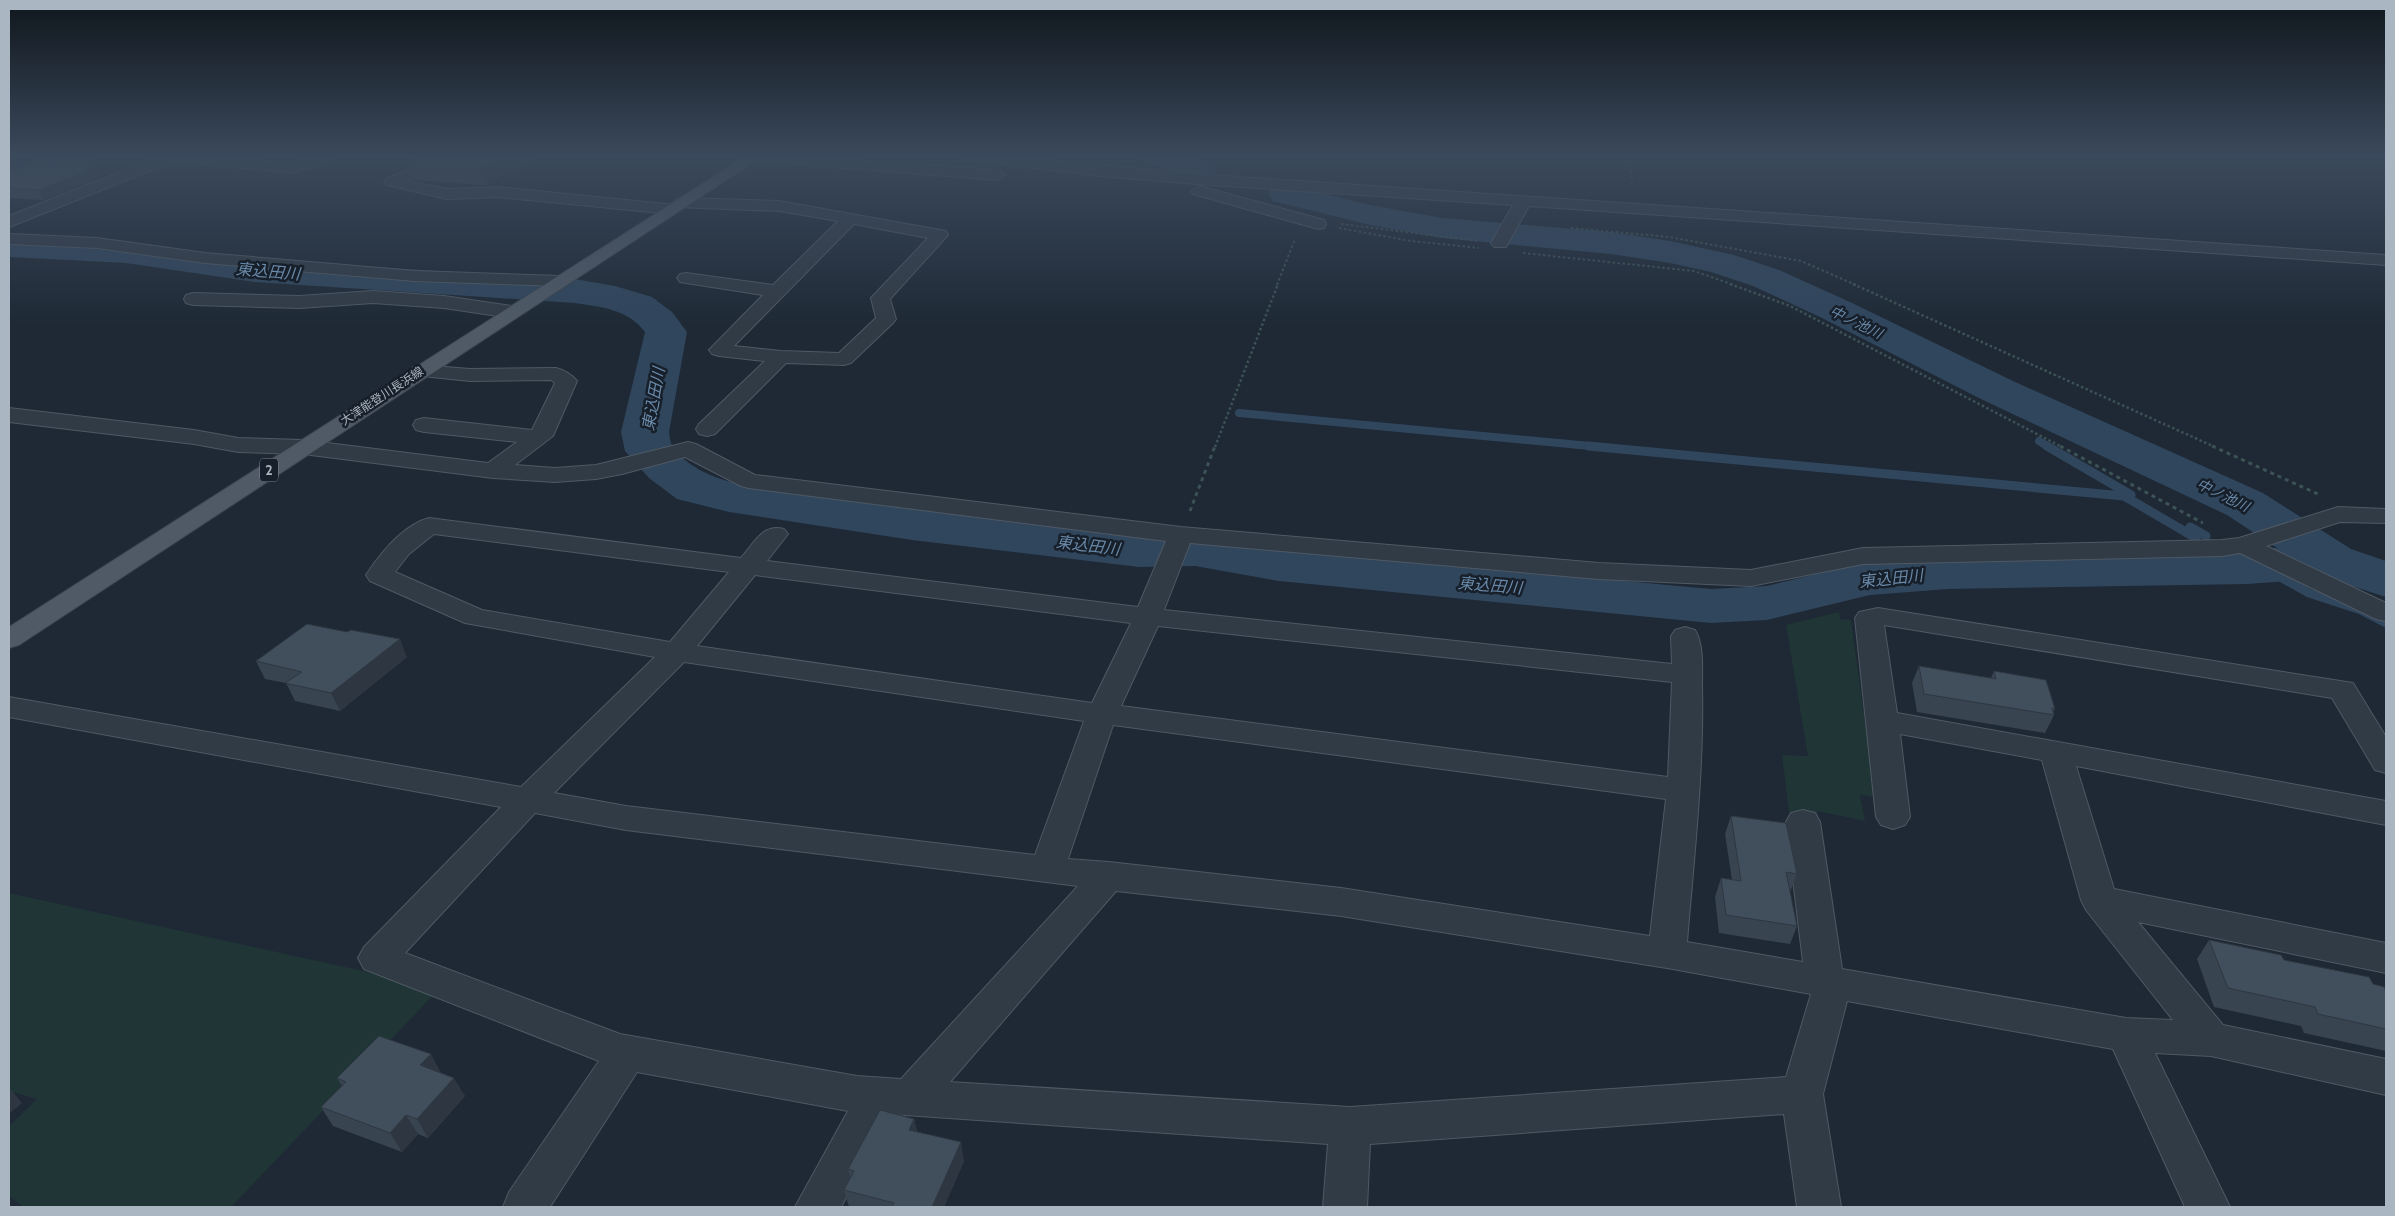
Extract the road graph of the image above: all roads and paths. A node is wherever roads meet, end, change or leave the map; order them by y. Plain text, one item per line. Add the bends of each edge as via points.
1 (32, 213) edge
2 (666, 213) edge
3 (819, 213) edge
4 (1278, 213) edge
5 (1518, 213) edge
6 (1703, 213) edge
7 (850, 218) junction
8 (1514, 220) junction
9 (9, 222) edge
10 (1318, 224) junction
11 (9, 240) edge
12 (1500, 243) joint
13 (1479, 248) dead end
14 (1518, 252) dead end
15 (2386, 260) edge
16 (686, 278) dead end
17 (557, 282) junction
18 (777, 291) junction
19 (193, 300) dead end
20 (521, 306) junction
21 (781, 357) junction
22 (420, 371) junction
23 (9, 416) edge
24 (424, 425) dead end
25 (707, 429) dead end
26 (537, 437) junction
27 (304, 447) junction
28 (493, 471) junction
29 (2348, 514) junction
30 (2386, 516) edge
31 (2386, 527) edge
32 (775, 534) dead end
33 (1180, 537) junction
34 (2256, 549) junction
35 (748, 567) junction
36 (2386, 613) edge
37 (1148, 617) junction
38 (1685, 636) dead end
39 (9, 639) edge
40 (677, 652) junction
41 (1689, 675) junction
42 (9, 707) edge
43 (1102, 714) junction
44 (1883, 721) junction
45 (2056, 752) junction
46 (2386, 762) edge
47 (1682, 790) junction
48 (528, 800) junction
49 (2386, 813) edge
50 (1893, 817) dead end
51 (1803, 822) dead end
52 (1046, 870) junction
53 (1109, 875) junction
54 (2099, 900) junction
55 (1667, 953) junction
56 (2386, 958) edge
57 (1829, 983) junction
58 (2126, 1034) junction
59 (2211, 1039) junction
60 (627, 1053) junction
61 (2386, 1077) edge
62 (1802, 1094) junction
63 (894, 1097) junction
64 (1350, 1126) junction
65 (525, 1207) edge
66 (817, 1207) edge
67 (1345, 1207) edge
68 (1820, 1207) edge
69 (2208, 1207) edge

1 - 9 street
2 - 17 main road, 大津能登川長浜線 / 2
3 - 7 street
4 - 10 street
5 - 8 street
6 - 15 street
7 - 18 street
7 - 21 street via 940,234 880,298 886,320 844,359
8 - 12 street
8 - 29 path via 1669,237 1801,261 2066,378
10 - 12 path via 1372,226
10 - 13 path
10 - 33 path via 1300,228 1296,236
11 - 17 street via 97,243 205,258 416,276
14 - 34 path via 1694,271 1790,306
16 - 18 street
17 - 20 main road, 大津能登川長浜線 / 2
18 - 21 street via 719,350
19 - 20 street via 299,302 373,297
20 - 22 main road, 大津能登川長浜線 / 2
21 - 25 street
22 - 26 street via 470,375 556,374 566,381 545,431
22 - 27 main road, 大津能登川長浜線 / 2
23 - 27 street via 238,445
24 - 26 street
26 - 28 street
27 - 28 street
27 - 39 main road, 大津能登川長浜線 / 2
28 - 33 street via 555,475 596,472 688,449 749,481
29 - 30 street
29 - 31 street
29 - 34 street
32 - 35 street
33 - 34 street via 1599,571 1751,578 1863,556
33 - 37 street
34 - 36 street
35 - 37 street
35 - 40 street
35 - 40 street via 429,526 400,549 379,575 475,617
37 - 41 street
37 - 43 street
38 - 41 street
40 - 43 street
40 - 48 street
41 - 47 street
42 - 48 street
43 - 47 street
43 - 52 street
44 - 45 street
44 - 46 street via 1870,618 1878,616 2342,690
44 - 50 street
45 - 49 street
45 - 54 street
47 - 55 street
48 - 52 street via 626,818
48 - 60 street via 377,958
51 - 57 street
52 - 53 street
53 - 55 street via 1341,902
53 - 63 street
54 - 56 street
54 - 59 street
55 - 57 street
57 - 58 street
57 - 62 street
58 - 59 street
58 - 69 street
59 - 61 street
60 - 63 street via 857,1094
60 - 65 street
62 - 64 street
62 - 68 street
63 - 64 street
63 - 66 street
64 - 67 street

